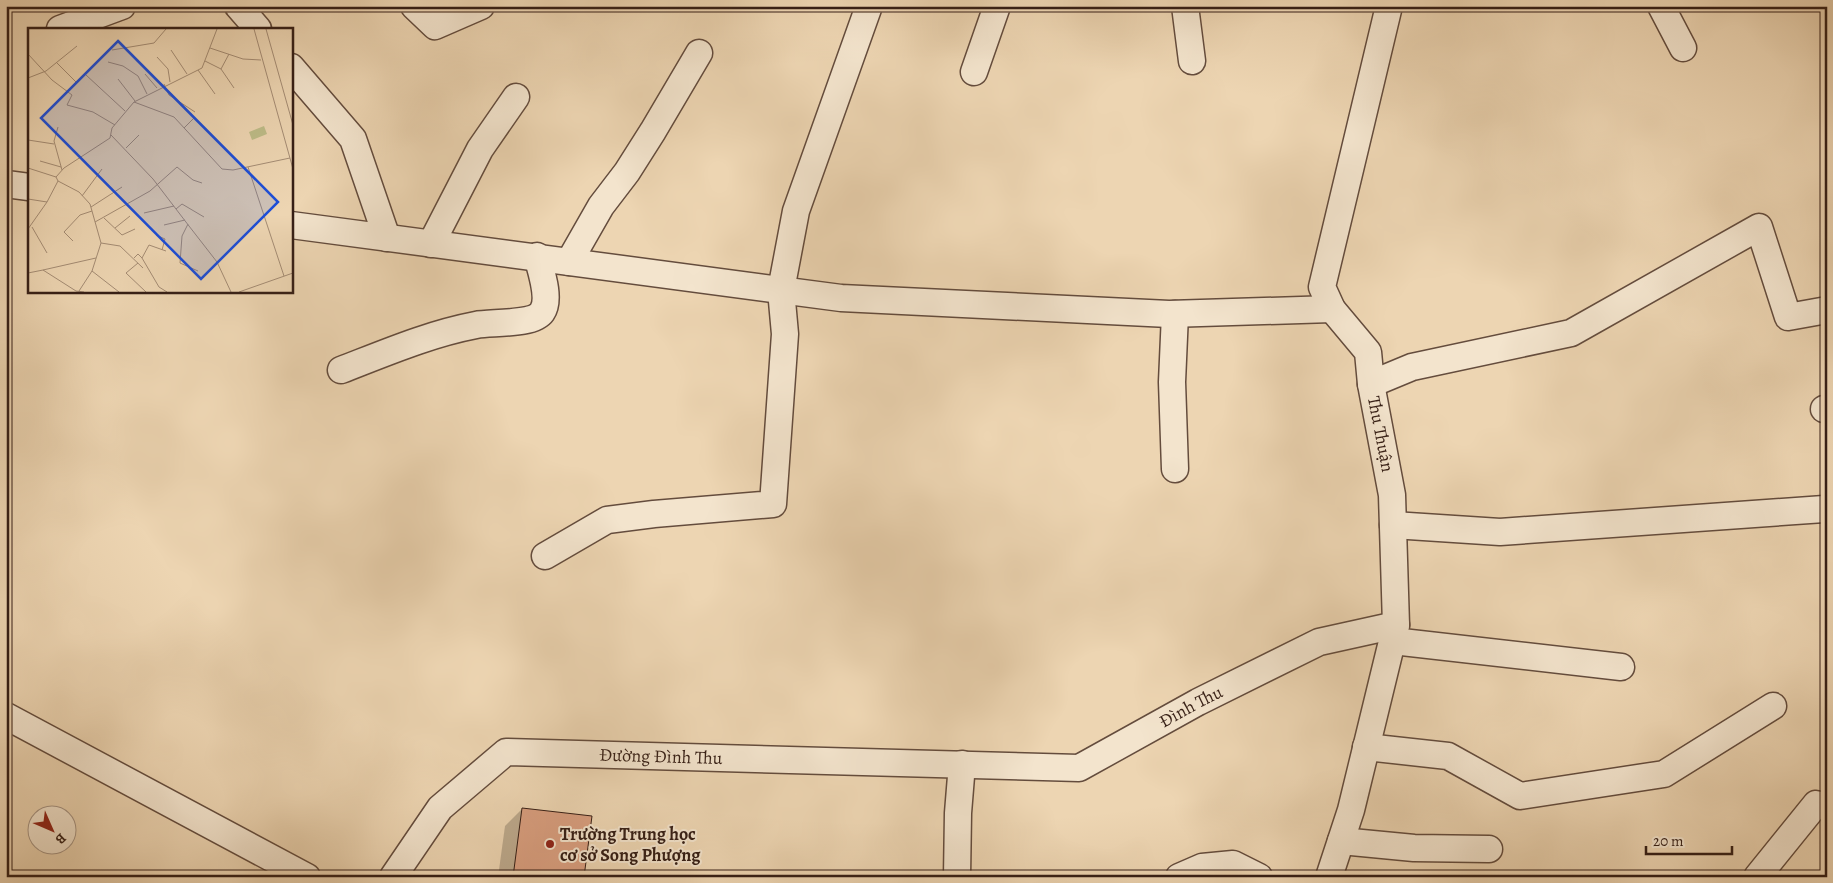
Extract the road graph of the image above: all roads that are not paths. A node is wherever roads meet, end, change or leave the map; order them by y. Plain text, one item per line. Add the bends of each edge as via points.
1 (122, 6) edge
2 (238, 6) edge
3 (414, 6) edge
4 (482, 6) edge
5 (869, 6) edge
6 (997, 6) edge
7 (1184, 6) edge
8 (1389, 6) edge
9 (1661, 6) edge
10 (60, 28) edge
11 (257, 28) edge
12 (1683, 48) dead end
13 (699, 53) dead end
14 (1192, 61) dead end
15 (292, 68) edge
16 (974, 72) dead end
17 (516, 97) dead end
18 (6, 184) edge
19 (28, 187) edge
20 (292, 225) edge
21 (387, 238) junction
22 (431, 244) junction
23 (537, 256) junction
24 (569, 262) junction
25 (781, 290) junction
26 (1332, 308) junction
27 (1827, 310) edge
28 (1175, 314) junction
29 (341, 370) dead end
30 (1371, 384) junction
31 (1175, 470) dead end
32 (1824, 509) dead end
33 (1392, 525) junction
34 (545, 556) dead end
35 (1394, 633) junction
36 (1621, 667) dead end
37 (1773, 706) dead end
38 (6, 716) edge
39 (1366, 747) junction
40 (974, 765) junction
41 (1816, 804) dead end
42 (1341, 841) junction
43 (1489, 849) dead end
44 (307, 877) edge
45 (394, 877) edge
46 (957, 877) edge
47 (1179, 877) edge
48 (1259, 877) edge
49 (1330, 877) edge
50 (1757, 877) edge

1 - 10 street
2 - 11 street
3 - 4 street via 435,26
5 - 25 street via 796,211
6 - 16 street
7 - 14 street
8 - 26 street, Thu Thuận via 1322,287
9 - 12 street
13 - 24 street via 627,172 600,206
15 - 21 street via 353,140
17 - 22 street via 480,149
18 - 19 street
20 - 21 street
21 - 22 street
22 - 23 street
23 - 24 street
23 - 29 street via 546,291 542,311 534,319 476,325 423,339
24 - 25 street
25 - 28 street via 841,298
25 - 34 street via 786,334 773,504 607,520
26 - 28 street
26 - 30 street, Thu Thuận via 1368,352
27 - 30 street via 1788,317 1759,227 1572,333 1412,366
28 - 31 street via 1172,382
30 - 33 street, Thu Thuận via 1392,496
32 - 33 street via 1500,532
33 - 35 street, Thu Thuận
35 - 36 street, Đình Thu
35 - 39 street, Thu Thuận
35 - 40 street, Đình Thu via 1319,642 1198,702 1079,768
37 - 39 street via 1664,774 1520,796 1448,756
38 - 44 street
39 - 42 street, Thu Thuận
40 - 45 street, Đường Đình Thu via 506,752 440,808
40 - 46 street via 958,813
41 - 50 street
42 - 43 street via 1414,848
42 - 49 street, Thu Thuận
47 - 48 street via 1202,867 1233,864

